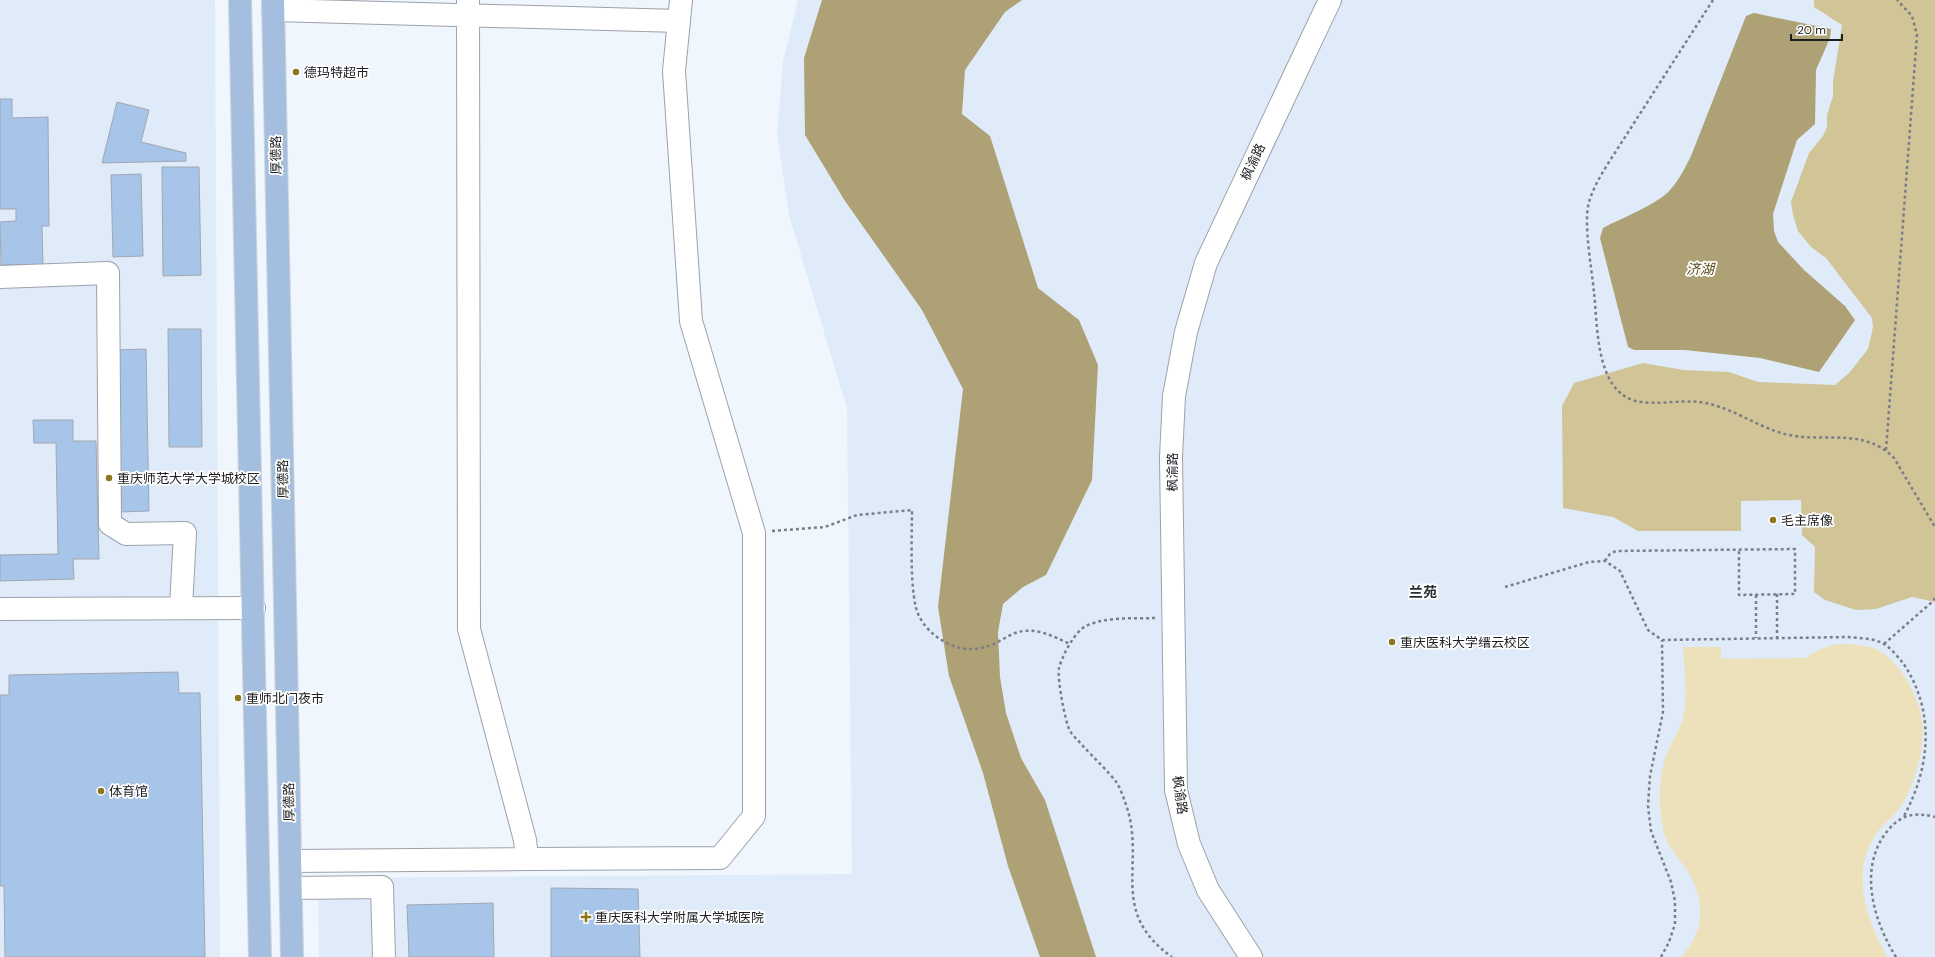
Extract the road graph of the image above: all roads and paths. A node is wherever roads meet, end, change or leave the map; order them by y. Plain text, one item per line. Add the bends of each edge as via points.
1 (240, 0) edge
2 (1330, 0) edge
3 (1713, 0) edge
4 (1897, 0) edge
5 (273, 5) edge
6 (468, 8) edge
7 (680, 10) edge
8 (0, 277) edge
9 (1886, 450) junction
10 (1935, 527) edge
11 (754, 533) junction
12 (1739, 550) junction
13 (1605, 561) junction
14 (1505, 587) dead end
15 (1777, 594) junction
16 (1756, 595) junction
17 (1935, 598) edge
18 (181, 608) junction
19 (254, 608) junction
20 (0, 609) edge
21 (1174, 618) junction
22 (1756, 638) junction
23 (1777, 638) junction
24 (1662, 640) junction
25 (1070, 644) junction
26 (1884, 644) junction
27 (1927, 710) dead end
28 (1929, 716) dead end
29 (1904, 816) junction
30 (1935, 817) edge
31 (527, 859) junction
32 (291, 861) junction
33 (291, 888) junction
34 (260, 957) edge
35 (292, 957) edge
36 (384, 957) edge
37 (1172, 957) edge
38 (1250, 957) edge
39 (1661, 957) edge
40 (1896, 957) edge

1 - 19 main road
2 - 21 street, 枫渝路 via 1206,263 1186,332 1174,396 1171,457
3 - 9 path via 1596,183 1588,204 1600,358 1608,379 1620,394 1640,402 1708,403 1794,436 1860,439
4 - 9 path via 1912,16 1917,35
5 - 6 street
5 - 32 main road, 厚德路
6 - 7 street
6 - 31 street via 469,629 525,840
7 - 11 street via 674,71 691,321
8 - 18 street via 108,273 110,524 126,534 185,533
9 - 10 path via 1894,458
11 - 25 path via 825,527 857,515 912,510 913,594 918,615 938,638 954,647 985,648 1016,633 1032,630
11 - 31 street via 754,816 720,858
12 - 13 path via 1616,551
12 - 15 path via 1795,549 1795,594
12 - 16 path via 1739,595
13 - 14 path via 1589,562
13 - 24 path via 1620,571 1648,630
15 - 16 path
15 - 23 path
16 - 22 path
17 - 26 path
18 - 19 street
18 - 20 street
19 - 34 main road
21 - 25 path via 1105,620 1085,626
21 - 38 street, 枫渝路 via 1176,790 1189,844 1208,890
22 - 23 path
22 - 24 path
23 - 26 path via 1848,637
24 - 39 path via 1663,712 1650,776 1648,806 1651,831 1671,882 1675,901 1675,924
25 - 37 path via 1059,669 1061,696 1069,730 1117,783 1131,825 1134,849 1131,892 1136,911 1145,930 1162,950
26 - 27 path via 1911,673 1922,693
28 - 29 path via 1929,739 1924,769 1916,794
29 - 30 path via 1915,814
29 - 40 path via 1882,838 1874,854 1870,872 1876,918
31 - 32 street
32 - 33 main road, 厚德路
33 - 35 main road, 厚德路
33 - 36 street via 382,887

